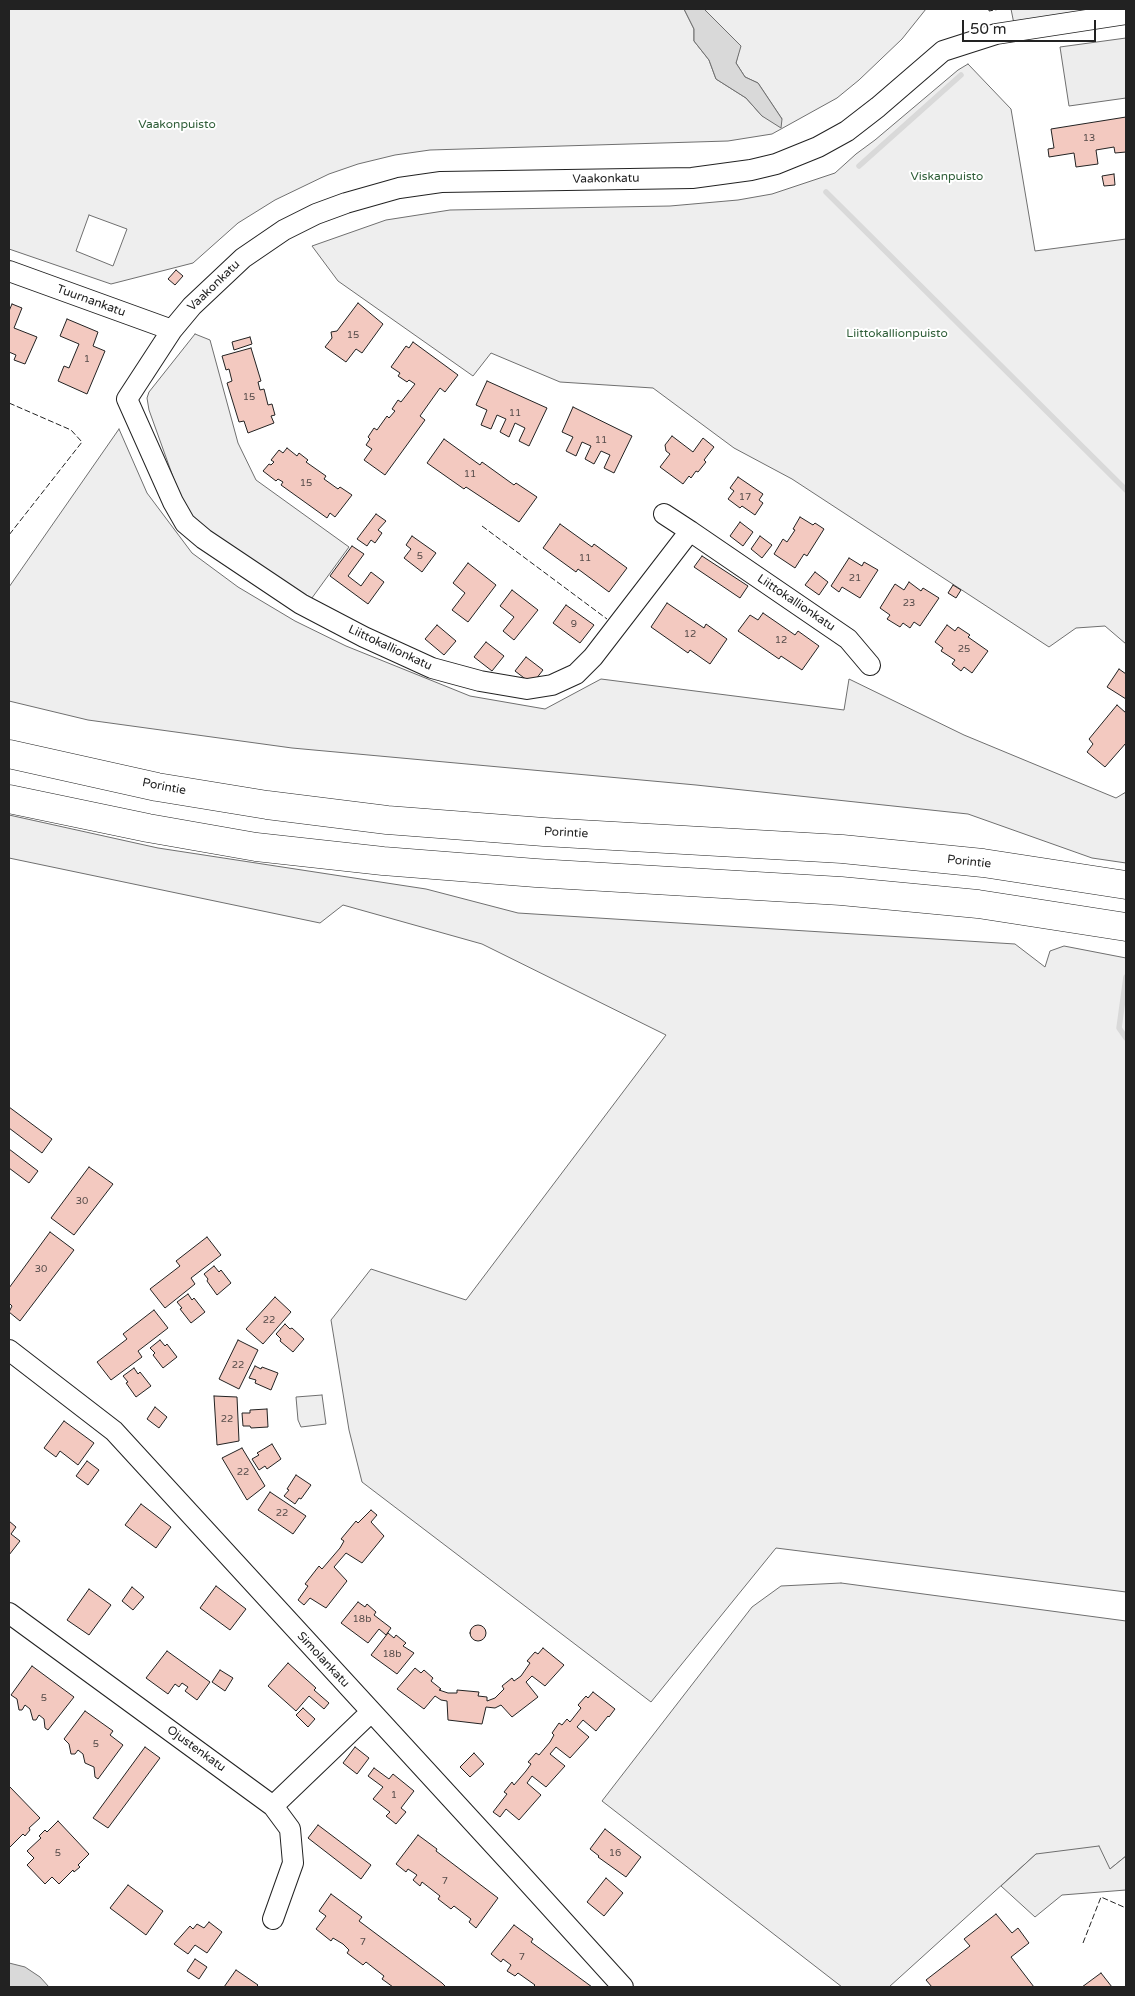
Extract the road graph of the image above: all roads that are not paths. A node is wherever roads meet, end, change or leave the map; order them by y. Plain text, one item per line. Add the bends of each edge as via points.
1 (1126, 14) edge
2 (9, 272) edge
3 (172, 330) junction
4 (127, 398) joint
5 (664, 514) dead end
6 (690, 531) junction
7 (870, 665) dead end
8 (9, 754) edge
9 (9, 799) edge
10 (1126, 885) edge
11 (1126, 927) edge
12 (9, 1350) edge
13 (9, 1613) edge
14 (371, 1712) junction
15 (273, 1806) junction
16 (273, 1918) dead end
17 (623, 1987) edge

1 - 3 street, Vaakonkatu via 996,34 943,51 846,131 825,144 776,164 692,178 441,182 399,188 346,203 284,230 243,258 192,306
2 - 3 street, Tuurnankatu
3 - 4 street, Vaakonkatu
4 - 6 street, Liittokallionkatu via 173,502 185,523 204,539 327,618 432,668 480,681 527,689 552,685 576,674 599,650
5 - 6 street, Liittokallionkatu
6 - 7 street, Liittokallionkatu via 848,639
8 - 10 highway, Porintie via 166,788 387,820 842,849 983,864
9 - 11 highway via 256,847 334,856 536,873 841,891 978,904
12 - 14 street, Simolankatu via 114,1431
13 - 15 street, Ojustenkatu
14 - 15 street
14 - 17 street, Simolankatu
15 - 16 street, Ojustenkatu via 290,1829 293,1863

